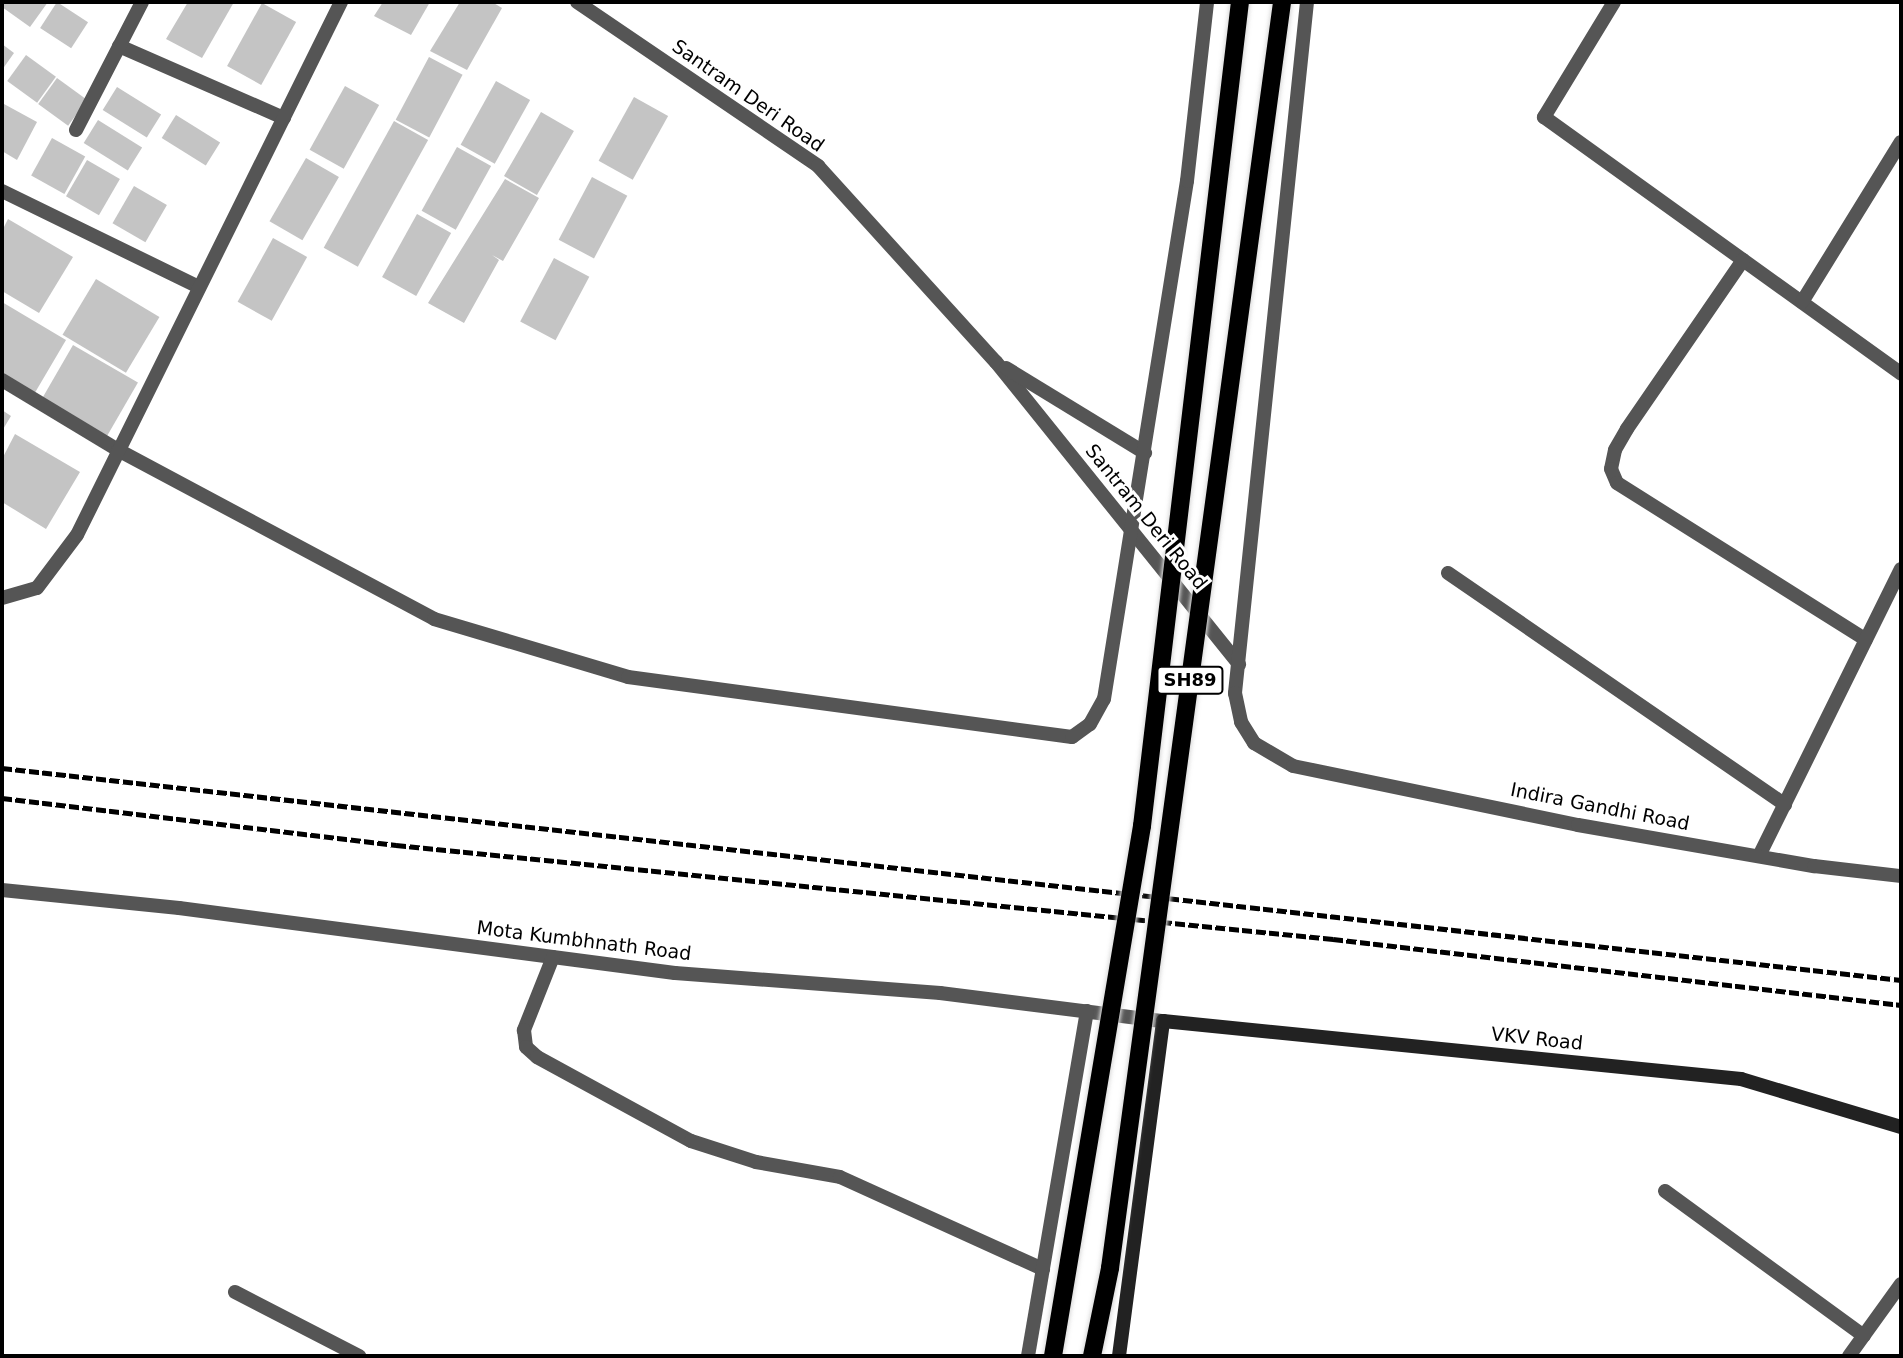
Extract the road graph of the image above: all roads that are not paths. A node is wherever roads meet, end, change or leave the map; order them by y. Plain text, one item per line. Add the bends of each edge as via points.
1 (142, 2) edge
2 (341, 2) edge
3 (577, 2) edge
4 (1207, 2) edge
5 (1240, 2) edge
6 (1282, 2) edge
7 (1307, 2) edge
8 (1614, 2) edge
9 (119, 46) junction
10 (284, 118) junction
11 (76, 130) dead end
12 (1901, 142) edge
13 (2, 191) edge
14 (1743, 260) junction
15 (199, 287) junction
16 (1802, 302) junction
17 (996, 362) junction
18 (1901, 374) edge
19 (2, 380) edge
20 (118, 450) junction
21 (1145, 453) junction
22 (1129, 526) junction
23 (1901, 569) edge
24 (1448, 573) dead end
25 (1896, 591) edge
26 (2, 598) edge
27 (1866, 640) junction
28 (1238, 664) junction
29 (1785, 805) junction
30 (1759, 856) junction
31 (1901, 876) edge
32 (2, 890) edge
33 (554, 957) junction
34 (1087, 1011) junction
35 (1163, 1021) junction
36 (1901, 1127) edge
37 (1665, 1191) dead end
38 (1043, 1269) junction
39 (1901, 1284) edge
40 (235, 1292) dead end
41 (1864, 1336) junction
42 (359, 1356) edge
43 (1028, 1356) edge
44 (1053, 1356) edge
45 (1092, 1356) edge
46 (1119, 1356) edge
47 (1849, 1356) edge

1 - 9 street
2 - 10 street
3 - 17 street, Santram Deri Road via 817,166
4 - 21 street via 1187,181
5 - 44 main road, SH89, bridge via 1142,826
6 - 45 main road, SH89, bridge via 1110,1268
7 - 28 street, Indira Gandhi Road
8 - 14 street via 1544,117
9 - 10 street
9 - 11 street
10 - 15 street
12 - 16 street
13 - 15 street
14 - 16 street
14 - 27 street via 1627,429 1611,469 1617,483
15 - 20 street
16 - 18 street
17 - 21 street, Santram Deri Road
17 - 22 street, Santram Deri Road
19 - 20 street
20 - 22 street via 435,618 628,677 1072,737 1090,724 1104,699
20 - 26 street via 55,570 37,588 12,599
21 - 22 street
22 - 28 street, Santram Deri Road
23 - 25 street
24 - 29 street
25 - 27 street
27 - 29 street
28 - 30 street, Indira Gandhi Road via 1241,722 1254,743 1293,766
29 - 30 street
30 - 31 street, Indira Gandhi Road
32 - 33 street, Mota Kumbhnath Road
33 - 34 street, Mota Kumbhnath Road via 675,973 802,979
33 - 38 street via 524,1030 526,1047 537,1057 691,1140 755,1162 840,1177
34 - 35 street, Mota Kumbhnath Road
34 - 38 street
35 - 36 main road, VKV Road via 1741,1079
35 - 46 main road
37 - 41 street
38 - 43 street
39 - 41 street
40 - 42 street
41 - 47 street

